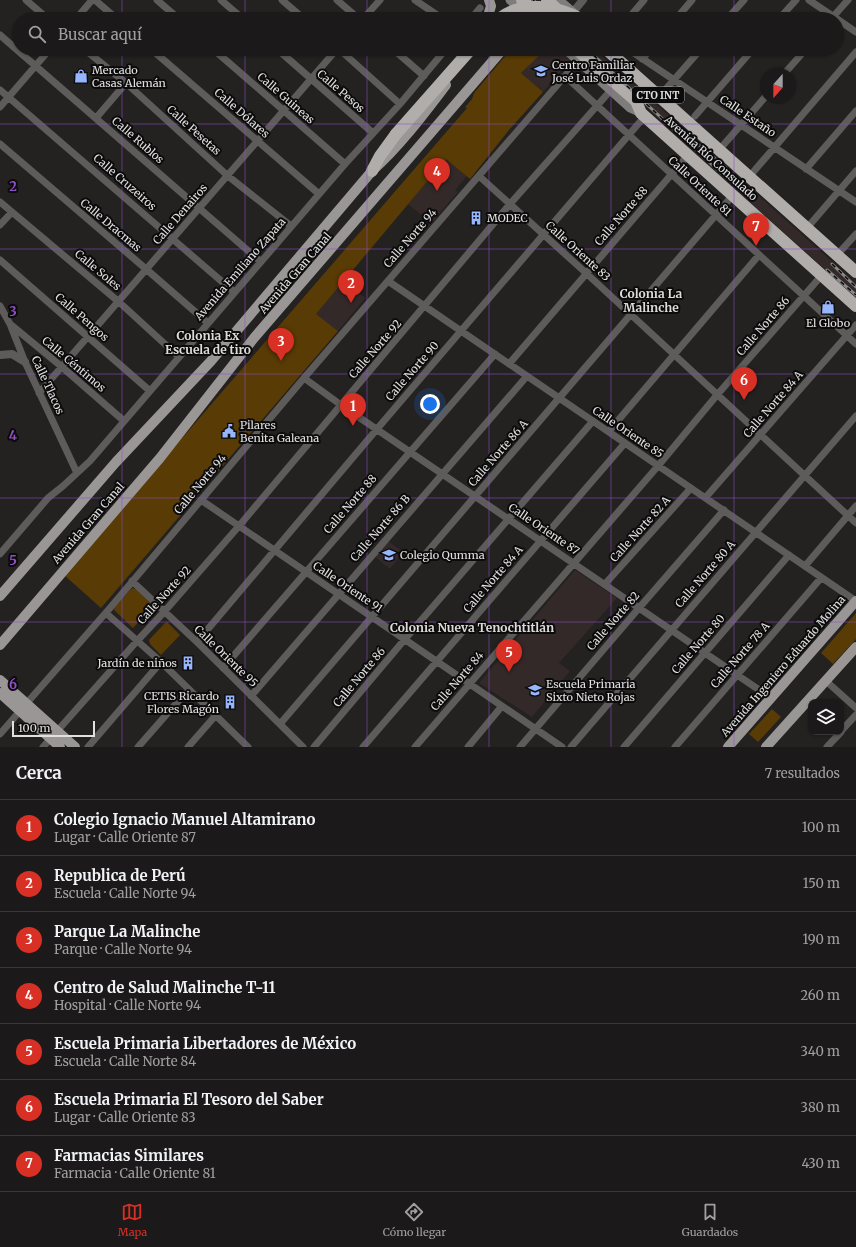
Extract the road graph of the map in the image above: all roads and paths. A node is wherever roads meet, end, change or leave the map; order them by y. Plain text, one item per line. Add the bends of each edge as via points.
1 (26, 0) edge
2 (94, 0) edge
3 (157, 0) edge
4 (221, 0) edge
5 (282, 0) edge
6 (336, 0) edge
7 (380, 0) edge
8 (415, 0) edge
9 (489, 0) edge
10 (583, 0) edge
11 (644, 0) edge
12 (692, 0) edge
13 (744, 0) edge
14 (796, 0) edge
15 (808, 0) edge
16 (848, 0) edge
17 (516, 1) edge
18 (552, 1) edge
19 (480, 8) dead end
20 (40, 12) edge
21 (83, 12) edge
22 (109, 12) edge
23 (171, 12) edge
24 (235, 12) edge
25 (296, 12) edge
26 (350, 12) edge
27 (370, 12) edge
28 (433, 12) edge
29 (477, 12) edge
30 (490, 12) edge
31 (508, 12) edge
32 (530, 12) edge
33 (565, 12) edge
34 (568, 12) edge
35 (579, 12) edge
36 (634, 12) edge
37 (682, 12) edge
38 (733, 12) edge
39 (785, 12) edge
40 (825, 12) edge
41 (839, 12) edge
42 (844, 24) edge
43 (856, 32) edge
44 (0, 35) edge
45 (12, 46) edge
46 (856, 52) edge
47 (24, 56) edge
48 (44, 56) edge
49 (93, 56) edge
50 (159, 56) edge
51 (221, 56) edge
52 (285, 56) edge
53 (331, 56) edge
54 (346, 56) edge
55 (401, 56) edge
56 (440, 56) edge
57 (465, 56) edge
58 (467, 56) edge
59 (497, 56) edge
60 (576, 56) edge
61 (578, 56) edge
62 (578, 56) edge
63 (614, 56) edge
64 (624, 56) edge
65 (638, 56) edge
66 (645, 56) edge
67 (695, 56) edge
68 (747, 56) edge
69 (800, 56) edge
70 (642, 59) junction
71 (35, 66) junction
72 (789, 68) edge
73 (424, 76) junction
74 (565, 76) junction
75 (311, 78) junction
76 (674, 80) junction
77 (126, 83) junction
78 (0, 90) edge
79 (611, 90) junction
80 (665, 90) dead end
81 (8, 97) junction
82 (707, 102) junction
83 (760, 103) edge
84 (400, 104) junction
85 (598, 105) junction
86 (0, 107) edge
87 (284, 111) junction
88 (856, 111) edge
89 (643, 115) junction
90 (695, 116) dead end
91 (96, 118) junction
92 (741, 125) junction
93 (373, 133) junction
94 (630, 135) junction
95 (258, 141) junction
96 (709, 141) junction
97 (0, 144) edge
98 (774, 147) junction
99 (719, 150) junction
100 (688, 155) junction
101 (345, 164) junction
102 (806, 169) junction
103 (372, 171) junction
104 (856, 172) edge
105 (672, 174) junction
106 (228, 176) junction
107 (479, 176) junction
108 (749, 177) junction
109 (839, 191) junction
110 (319, 194) junction
111 (733, 195) junction
112 (0, 202) edge
113 (856, 202) edge
114 (510, 204) junction
115 (199, 208) junction
116 (12, 212) junction
117 (716, 215) junction
118 (0, 225) edge
119 (291, 226) junction
120 (807, 228) junction
121 (543, 234) junction
122 (856, 234) edge
123 (173, 238) junction
124 (759, 255) junction
125 (837, 255) junction
126 (0, 260) edge
127 (261, 262) junction
128 (146, 269) junction
129 (856, 272) edge
130 (586, 273) junction
131 (822, 275) junction
132 (388, 281) junction
133 (234, 292) junction
134 (804, 296) junction
135 (118, 302) junction
136 (0, 306) edge
137 (856, 306) edge
138 (425, 307) junction
139 (630, 315) junction
140 (208, 323) junction
141 (10, 324) junction
142 (856, 325) edge
143 (461, 331) junction
144 (847, 336) junction
145 (89, 337) junction
146 (856, 344) edge
147 (494, 354) junction
148 (0, 355) edge
149 (674, 355) junction
150 (179, 357) junction
151 (25, 362) junction
152 (509, 364) junction
153 (62, 367) junction
154 (527, 376) junction
155 (304, 378) junction
156 (150, 391) junction
157 (39, 393) junction
158 (717, 395) junction
159 (559, 398) junction
160 (341, 405) junction
161 (856, 416) edge
162 (124, 421) junction
163 (594, 421) junction
164 (377, 429) junction
165 (609, 431) junction
166 (762, 435) junction
167 (626, 443) junction
168 (410, 452) junction
169 (658, 466) junction
170 (77, 473) junction
171 (442, 474) junction
172 (805, 475) junction
173 (691, 488) junction
174 (476, 496) junction
175 (706, 497) junction
176 (201, 500) junction
177 (856, 506) edge
178 (724, 510) junction
179 (848, 515) junction
180 (509, 519) junction
181 (856, 523) edge
182 (239, 526) junction
183 (755, 532) junction
184 (541, 540) junction
185 (274, 550) junction
186 (0, 554) edge
187 (789, 555) junction
188 (574, 563) junction
189 (805, 566) junction
190 (306, 571) junction
191 (821, 578) junction
192 (132, 581) junction
193 (605, 584) junction
194 (339, 594) junction
195 (0, 596) edge
196 (856, 601) edge
197 (639, 608) junction
198 (164, 612) junction
199 (106, 613) junction
200 (372, 616) junction
201 (671, 630) junction
202 (405, 639) junction
203 (137, 641) junction
204 (197, 642) junction
205 (0, 645) edge
206 (856, 647) edge
207 (704, 652) junction
208 (437, 661) junction
209 (161, 662) junction
210 (223, 668) junction
211 (737, 675) junction
212 (0, 680) edge
213 (826, 681) junction
214 (470, 683) junction
215 (188, 690) junction
216 (0, 694) edge
217 (251, 696) junction
218 (771, 698) junction
219 (502, 706) junction
220 (23, 707) junction
221 (856, 708) edge
222 (856, 715) edge
223 (216, 716) junction
224 (280, 724) junction
225 (536, 728) junction
226 (844, 729) edge
227 (0, 734) edge
228 (53, 734) junction
229 (838, 735) edge
230 (240, 744) edge
231 (42, 747) edge
232 (60, 747) edge
233 (75, 747) edge
234 (88, 747) edge
235 (138, 747) edge
236 (188, 747) edge
237 (248, 747) edge
238 (303, 747) edge
239 (314, 747) edge
240 (363, 747) edge
241 (415, 747) edge
242 (468, 747) edge
243 (520, 747) edge
244 (562, 747) edge
245 (571, 747) edge
246 (624, 747) edge
247 (675, 747) edge
248 (728, 747) edge
249 (766, 747) edge
250 (827, 747) edge

1 - 20 street
2 - 21 street
2 - 22 street
3 - 23 street
4 - 24 street
5 - 25 street
6 - 26 street
7 - 27 street
8 - 28 street
9 - 30 main road
10 - 35 street
11 - 36 street
12 - 37 street
13 - 38 street
14 - 39 street
15 - 40 street
16 - 41 street
17 - 32 highway
18 - 34 highway
19 - 29 street
31 - 33 highway, bridge via 534,6
42 - 43 street
44 - 45 street, Calle Rublos
46 - 98 street
47 - 71 street, Calle Rublos
48 - 71 street
49 - 77 street, Calle Pesetas
50 - 95 street, Calle Dólares
51 - 87 street, Calle Guineas
52 - 75 street, Calle Pesos
53 - 75 street, Calle Denairos
54 - 84 street
55 - 73 street
56 - 73 street, Avenida Emiliano Zapata
57 - 103 highway, bridge via 396,134
58 - 103 main road, Avenida Gran Canal via 420,118
59 - 205 main road, Avenida Gran Canal via 254,338 160,458
60 - 74 street, Calle Norte 94
61 - 79 main road, Avenida Río Consulado / CTO INT
62 - 89 highway, CTO INT via 636,101
63 - 96 highway, Avenida Río Consulado / CTO INT
64 - 96 highway via 705,128
65 - 70 street, Calle Estaño
66 - 70 street
67 - 76 street
68 - 82 street
69 - 72 street
70 - 76 street, Calle Estaño
71 - 81 street
71 - 91 street, Calle Rublos
73 - 84 street, Avenida Emiliano Zapata
74 - 85 street, Calle Oriente 81
74 - 107 street, Calle Norte 94
75 - 87 street, Calle Denairos
75 - 93 street, Calle Pesos
76 - 80 street
76 - 82 street, Calle Estaño
77 - 91 street
77 - 106 street, Calle Pesetas
78 - 81 street, Calle Cruzeiros
79 - 85 street, Calle Norte 92
79 - 89 main road, Avenida Río Consulado / CTO INT via 630,108
81 - 86 street
81 - 123 street, Calle Cruzeiros
82 - 90 street
82 - 92 street, Calle Estaño
83 - 92 street
84 - 93 street, Avenida Emiliano Zapata
85 - 94 street, Calle Oriente 81
85 - 114 street, Calle Norte 92
87 - 95 street, Calle Denairos
87 - 101 street, Calle Guineas
88 - 102 street
89 - 94 street, Calle Norte 90
89 - 100 highway, Avenida Río Consulado / CTO INT
91 - 115 street, Calle Rublos
92 - 98 street, Calle Estaño
92 - 99 street
93 - 101 street, Avenida Emiliano Zapata
94 - 105 street, Calle Oriente 81
94 - 121 street, Calle Norte 90
95 - 106 street, Calle Denairos
95 - 110 street, Calle Dólares
96 - 99 highway, Avenida Río Consulado / CTO INT
97 - 128 street, Calle Dracmas
98 - 102 street, Calle Estaño
98 - 108 street
99 - 108 highway, Avenida Río Consulado / CTO INT
100 - 105 street, Calle Norte 88
100 - 111 highway, Avenida Río Consulado / CTO INT
101 - 110 street, Avenida Emiliano Zapata
102 - 109 street, Calle Estaño
103 - 195 main road, Avenida Gran Canal via 211,361 116,462
104 - 109 street
105 - 117 street, Calle Oriente 81
105 - 130 street, Calle Norte 88
106 - 115 street, Calle Denairos
106 - 119 street, Calle Pesetas
107 - 114 street, Calle Oriente 83
107 - 132 street, Calle Norte 94
108 - 120 highway, Avenida Río Consulado / CTO INT
109 - 113 street, Calle Estaño
109 - 120 street
110 - 119 street, Avenida Emiliano Zapata
111 - 117 street, Calle Norte 86 A
111 - 131 highway, Avenida Río Consulado / CTO INT
112 - 116 street, Calle Soles
114 - 121 street, Calle Oriente 83
114 - 138 street, Calle Norte 92
115 - 123 street, Calle Denairos
115 - 127 street, Calle Rublos
116 - 118 street
116 - 135 street, Calle Soles
117 - 124 street, Calle Oriente 81
117 - 139 street, Calle Norte 86 A
119 - 127 street, Avenida Emiliano Zapata
120 - 125 highway, Avenida Río Consulado / CTO INT
121 - 130 street, Calle Oriente 83
121 - 143 street, Calle Norte 90
122 - 125 street
123 - 128 street, Calle Denairos
123 - 133 street, Calle Cruzeiros
124 - 134 street, Calle Oriente 81
124 - 149 street
125 - 129 highway, Avenida Río Consulado / CTO INT
126 - 145 street, Calle Pengos
127 - 133 street, Avenida Emiliano Zapata
128 - 135 street, Calle Denairos
128 - 140 street, Calle Dracmas
130 - 139 street, Calle Oriente 83
130 - 152 street, Calle Norte 88
131 - 134 street, Calle Norte 86
131 - 137 highway, Avenida Río Consulado / CTO INT
132 - 138 street, Calle Oriente 85
132 - 155 street, Calle Norte 94
133 - 140 street, Avenida Emiliano Zapata
134 - 144 street, Calle Oriente 81
134 - 158 street, Calle Norte 86
135 - 145 street, Calle Denairos
135 - 150 street, Calle Soles
136 - 141 street, Calle Tlacos
138 - 143 street, Calle Oriente 85
138 - 160 street, Calle Norte 92
139 - 149 street, Calle Oriente 83
139 - 159 street, Calle Norte 86 A
140 - 150 street, Avenida Emiliano Zapata
141 - 151 street, Calle Tlacos
141 - 153 street, Calle Céntimos
142 - 144 street, Calle Norte 84 A
143 - 147 street, Calle Oriente 85
143 - 164 street, Calle Norte 90
144 - 146 street, Calle Oriente 81
144 - 166 street, Calle Norte 84 A
145 - 153 street, Calle Denairos
145 - 156 street, Calle Pengos
147 - 152 street, Calle Oriente 85
147 - 168 street, Calle Norte 88
148 - 151 street via 12,354
149 - 158 street, Calle Oriente 83
149 - 165 street
150 - 156 street, Avenida Emiliano Zapata
151 - 157 street, Calle Tlacos
152 - 154 street, Calle Oriente 85
153 - 157 street, Calle Denairos
153 - 162 street, Calle Céntimos
154 - 159 street, Calle Oriente 85
154 - 171 street, Calle Norte 86 B
155 - 160 street, Calle Oriente 87
155 - 176 street, Calle Norte 94
156 - 162 street, Avenida Emiliano Zapata
157 - 170 street, Calle Tlacos
158 - 166 street, Calle Oriente 83
158 - 169 street, Calle Norte 86
159 - 163 street, Calle Oriente 85
159 - 174 street, Calle Norte 86 A
160 - 164 street, Calle Oriente 87
160 - 182 street, Calle Norte 92
161 - 172 street, Calle Norte 80 A
162 - 170 street, Avenida Emiliano Zapata
163 - 165 street, Calle Oriente 85
163 - 180 street, Calle Norte 86
164 - 168 street, Calle Oriente 87
164 - 185 street, Calle Norte 90
165 - 167 street, Calle Oriente 85
166 - 172 street, Calle Oriente 83
166 - 175 street, Calle Norte 84 A
167 - 169 street, Calle Oriente 85
167 - 184 street, Calle Norte 84 A
168 - 171 street, Calle Oriente 87
168 - 190 street, Calle Norte 88
169 - 173 street, Calle Oriente 85
169 - 188 street, Calle Norte 84
170 - 186 street, Avenida Emiliano Zapata via 48,498
171 - 174 street, Calle Oriente 87
171 - 194 street, Calle Norte 86 B
172 - 179 street, Calle Oriente 83
172 - 183 street, Calle Norte 80 A
173 - 175 street, Calle Oriente 85
173 - 193 street, Calle Norte 82 A
174 - 180 street, Calle Oriente 87
174 - 200 street, Calle Norte 86 A
175 - 178 street, Calle Oriente 85
176 - 182 street, Calle Oriente 91
176 - 192 street, Calle Norte 94
177 - 179 street
178 - 183 street, Calle Oriente 85
178 - 197 street, Calle Norte 82
179 - 181 street, Calle Oriente 83
179 - 189 street
180 - 184 street, Calle Oriente 87
180 - 202 street, Calle Norte 86
182 - 185 street, Calle Oriente 91
182 - 198 street, Calle Norte 92
183 - 187 street, Calle Oriente 85
183 - 201 street, Calle Norte 80 A
184 - 188 street, Calle Oriente 87
184 - 208 street, Calle Norte 84 A
185 - 190 street, Calle Oriente 91
185 - 204 street, Calle Norte 90
187 - 189 street, Calle Oriente 85
187 - 207 street, Calle Norte 80
188 - 193 street, Calle Oriente 87
188 - 214 street, Calle Norte 84
189 - 191 street, Calle Oriente 85
190 - 194 street, Calle Oriente 91
190 - 210 street, Calle Norte 88
191 - 196 street, Calle Oriente 85
191 - 211 street, Calle Norte 78 A
192 - 198 street, Calle Oriente 95
192 - 199 street, Calle Norte 94
193 - 197 street, Calle Oriente 87
194 - 200 street, Calle Oriente 91
194 - 217 street, Calle Norte 86 B
196 - 218 main road, Avenida Ingeniero Eduardo Molina
197 - 201 street, Calle Oriente 87
197 - 225 street, Calle Norte 82
198 - 203 street, Calle Norte 92
198 - 204 street, Calle Oriente 95
199 - 203 street
199 - 220 street, Calle Norte 94
200 - 202 street, Calle Oriente 91
200 - 224 street, Calle Norte 86 A
201 - 207 street, Calle Oriente 87
201 - 245 street, Calle Norte 80 A
202 - 208 street, Calle Oriente 91
202 - 239 street, Calle Norte 86
203 - 209 street
203 - 228 street, Calle Norte 92
204 - 210 street, Calle Oriente 95
206 - 213 main road
207 - 211 street, Calle Oriente 87
207 - 246 street, Calle Norte 80
208 - 214 street, Calle Oriente 91
208 - 240 street, Calle Norte 84 A
209 - 215 street
209 - 234 street
210 - 217 street, Calle Oriente 95
211 - 218 street, Calle Oriente 87
211 - 247 street, Calle Norte 78 A
212 - 220 main road
213 - 221 street
213 - 249 main road
214 - 219 street, Calle Oriente 91
214 - 241 street, Calle Norte 84
215 - 223 street
215 - 235 street
216 - 220 main road
217 - 224 street, Calle Oriente 95
218 - 248 main road, Avenida Ingeniero Eduardo Molina
219 - 225 street, Calle Oriente 91
219 - 242 street
220 - 227 street, Calle Norte 94
220 - 228 main road
222 - 226 street
223 - 230 street
223 - 236 street
224 - 238 street, Calle Oriente 95
225 - 243 street, Calle Norte 82
225 - 244 street, Calle Oriente 91
228 - 231 street, Calle Norte 92
228 - 232 main road
228 - 233 main road
229 - 250 street
230 - 237 street

